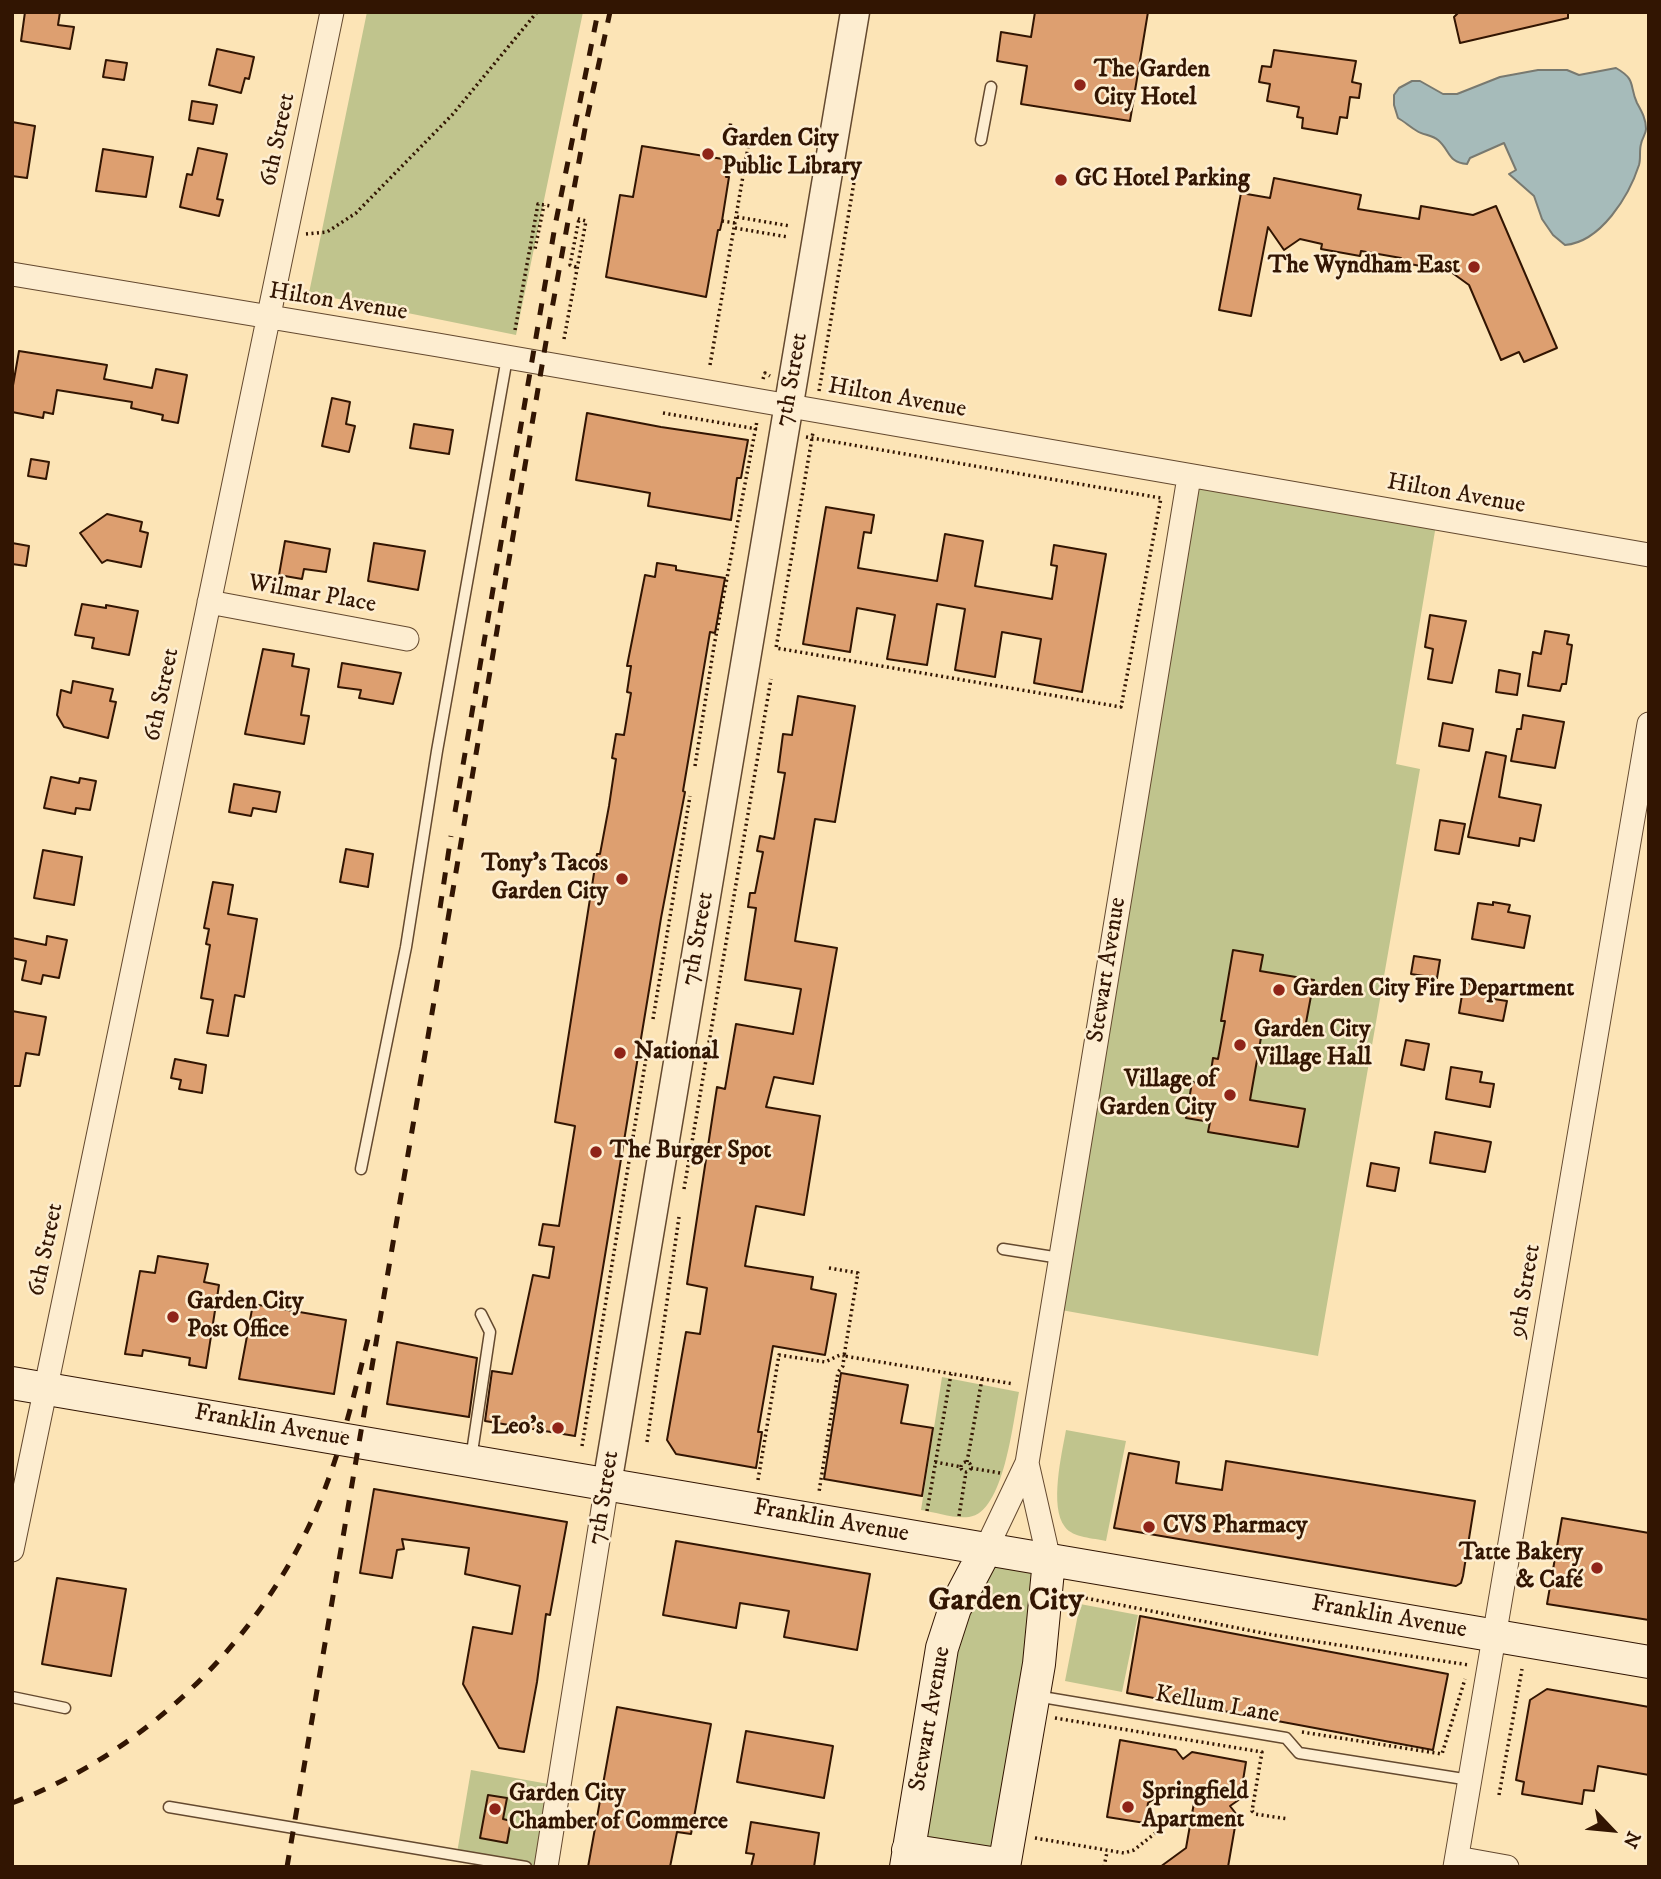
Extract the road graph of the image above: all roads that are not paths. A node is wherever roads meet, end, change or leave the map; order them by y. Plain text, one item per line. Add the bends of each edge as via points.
1 (332, 12) edge
2 (855, 12) edge
3 (991, 87) dead end
4 (981, 140) dead end
5 (12, 274) edge
6 (268, 318) junction
7 (507, 358) junction
8 (788, 407) junction
9 (1189, 477) junction
10 (1649, 555) edge
11 (209, 603) junction
12 (407, 639) dead end
13 (1649, 724) edge
14 (361, 1169) dead end
15 (1003, 1249) dead end
16 (1060, 1258) junction
17 (481, 1314) dead end
18 (12, 1383) edge
19 (45, 1388) junction
20 (470, 1462) junction
21 (1027, 1463) junction
22 (607, 1484) junction
23 (986, 1549) junction
24 (12, 1550) edge
25 (1049, 1560) junction
26 (1494, 1636) junction
27 (1649, 1662) edge
28 (12, 1697) edge
29 (1044, 1707) junction
30 (65, 1708) dead end
31 (1470, 1780) junction
32 (169, 1807) dead end
33 (907, 1858) edge
34 (1456, 1862) edge
35 (1004, 1866) edge
36 (526, 1867) edge
37 (545, 1867) edge
38 (1507, 1867) edge

1 - 6 street, 6th Street
2 - 8 street, 7th Street
3 - 4 lane
5 - 6 street, Hilton Avenue
6 - 7 street, Hilton Avenue
6 - 11 street, 6th Street
7 - 8 street, Hilton Avenue
7 - 14 lane via 406,947
8 - 9 street, Hilton Avenue
8 - 22 street, 7th Street
9 - 10 street, Hilton Avenue
9 - 16 street, Stewart Avenue
11 - 12 street, Wilmar Place
11 - 19 street, 6th Street
13 - 26 street, 9th Street
15 - 16 lane
16 - 21 street, Stewart Avenue
17 - 20 lane via 490,1332
18 - 19 main road, Franklin Avenue
19 - 20 main road, Franklin Avenue
19 - 24 street, 6th Street
20 - 22 main road, Franklin Avenue
21 - 23 street, Stewart Avenue
21 - 25 street, Stewart Avenue
22 - 23 main road, Franklin Avenue
22 - 37 street, 7th Street
23 - 25 main road, Franklin Avenue
23 - 33 main road, Stewart Avenue via 955,1608 942,1648
25 - 26 main road, Franklin Avenue
25 - 29 main road, Stewart Avenue via 1039,1664
26 - 27 main road, Franklin Avenue
26 - 31 street, 9th Street
28 - 30 lane
29 - 31 lane, Kellum Lane via 1286,1738 1299,1753
29 - 35 main road, Stewart Avenue
31 - 34 street, 9th Street
32 - 36 lane
33 - 35 main road
34 - 38 street

